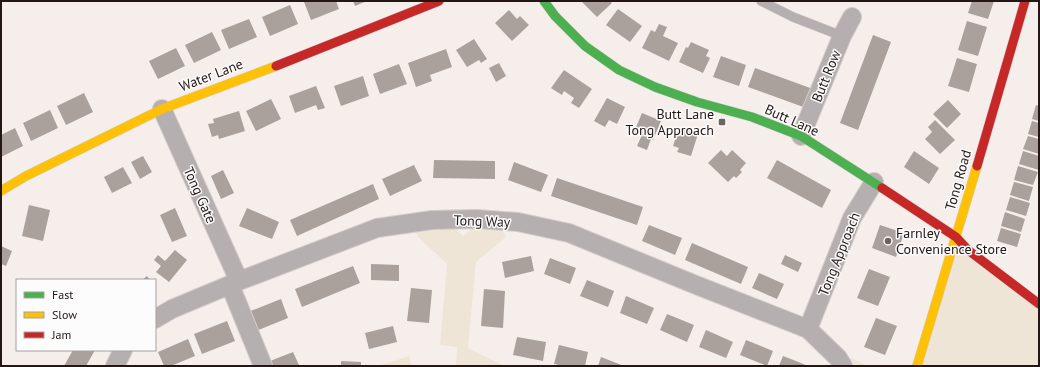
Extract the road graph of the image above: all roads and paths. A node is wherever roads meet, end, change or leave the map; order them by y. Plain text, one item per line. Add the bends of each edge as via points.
1 (439, 1) edge
2 (544, 1) edge
3 (761, 1) edge
4 (1025, 1) edge
5 (852, 17) dead end
6 (842, 36) junction
7 (162, 109) junction
8 (801, 136) junction
9 (874, 182) junction
10 (1, 191) edge
11 (956, 237) junction
12 (234, 283) junction
13 (1039, 304) edge
14 (156, 319) edge
15 (808, 329) junction
16 (122, 351) edge
17 (115, 366) edge
18 (263, 366) edge
19 (842, 366) edge
20 (917, 366) edge

1 - 7 street, Water Lane
2 - 8 street, Butt Lane via 585,46 619,70 655,87 752,117
3 - 6 lane
4 - 11 street, Tong Road
5 - 6 street, Butt Row
6 - 8 street, Butt Row
7 - 10 street, Water Lane via 26,176
7 - 12 street, Tong Gate
8 - 9 street, Butt Lane
9 - 11 street, Butt Lane
9 - 15 street, Tong Approach via 852,218
11 - 13 street, Butt Lane via 968,250
11 - 20 street, Tong Road
12 - 14 street, Tong Way via 172,309
12 - 15 street, Tong Way via 377,228 432,220 477,219 518,222 569,233
12 - 18 street, Tong Gate
15 - 19 street via 838,358
16 - 17 street

